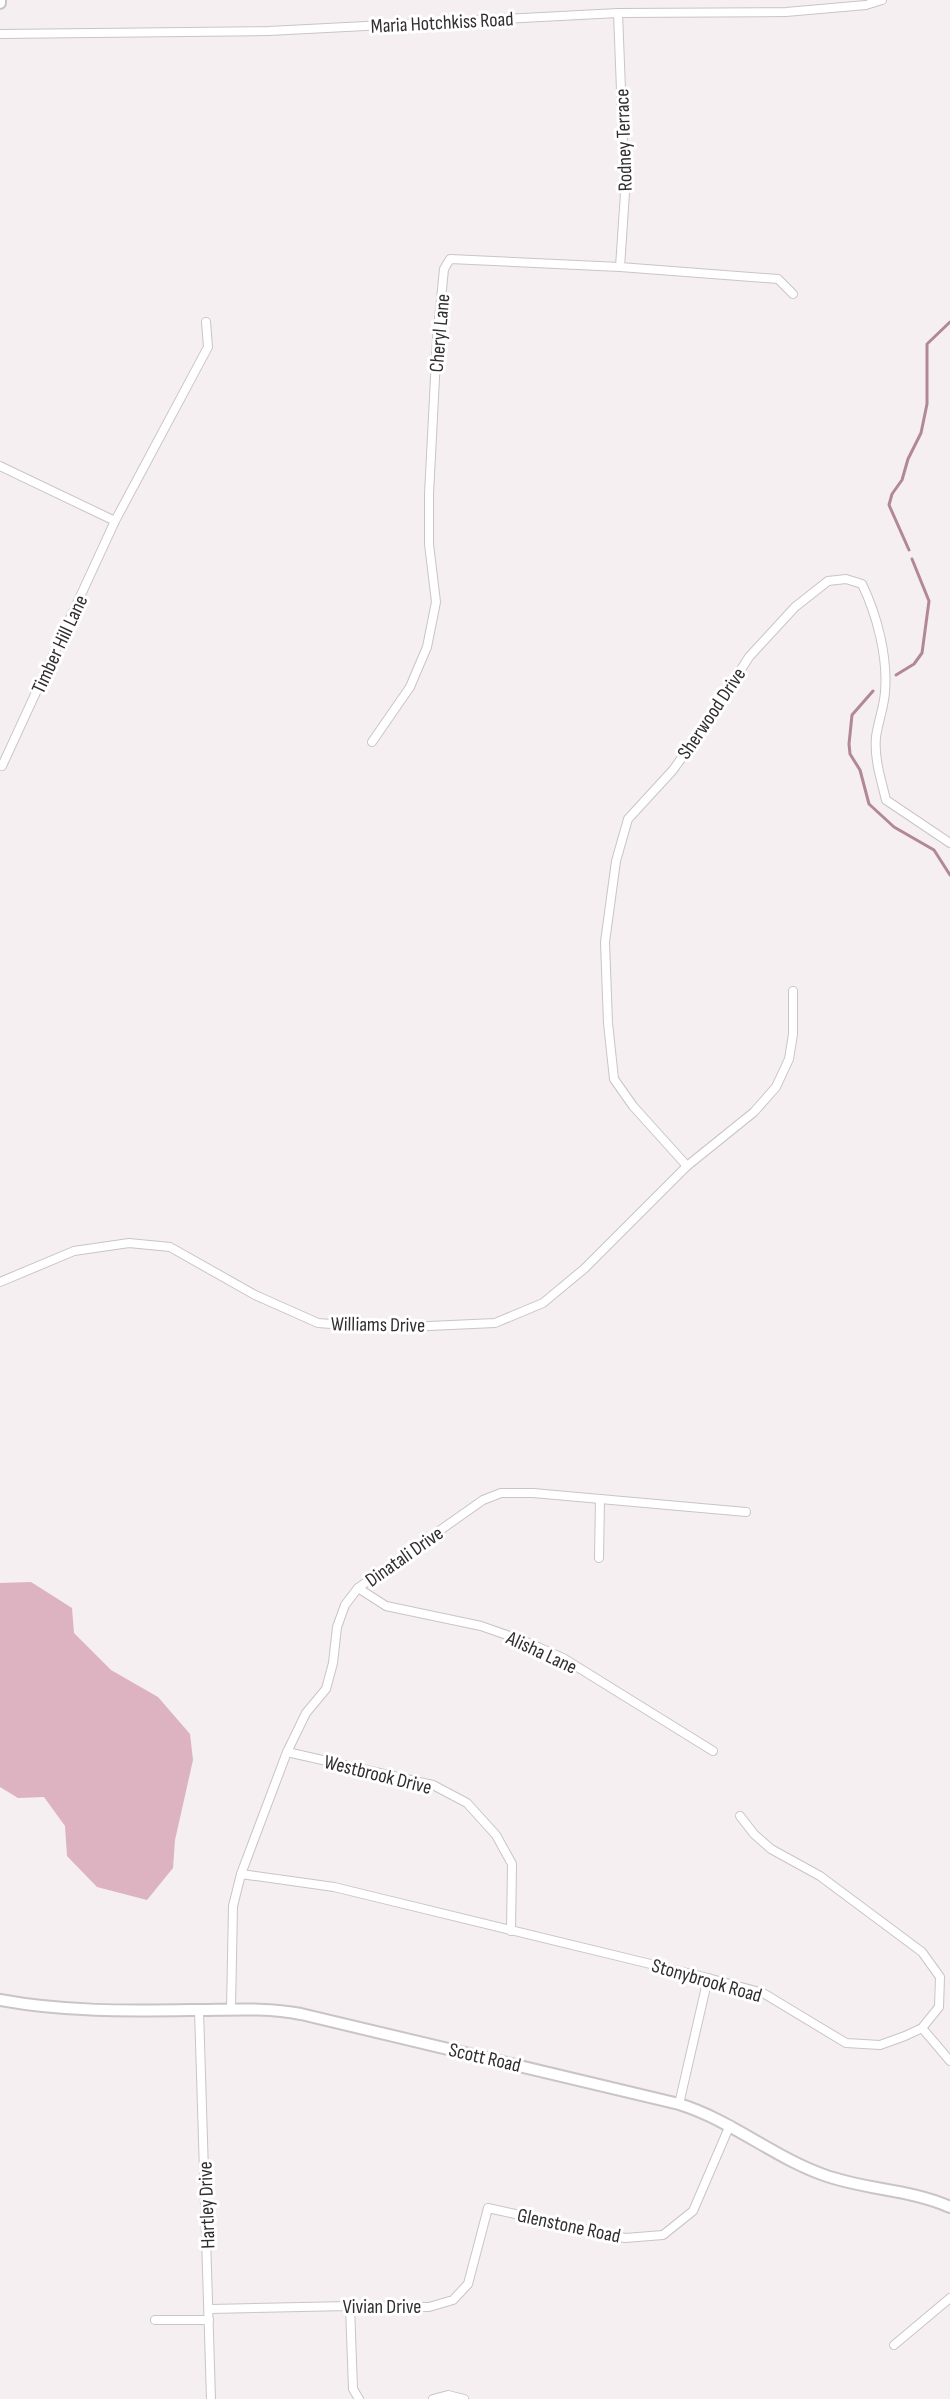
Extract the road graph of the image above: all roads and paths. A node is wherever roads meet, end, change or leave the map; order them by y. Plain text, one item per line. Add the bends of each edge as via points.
1 (882, 0) edge
2 (618, 13) junction
3 (0, 34) edge
4 (620, 267) junction
5 (793, 294) dead end
6 (206, 322) dead end
7 (0, 466) edge
8 (115, 521) junction
9 (372, 742) dead end
10 (2, 766) dead end
11 (950, 843) edge
12 (793, 991) dead end
13 (687, 1166) junction
14 (0, 1282) edge
15 (600, 1499) junction
16 (746, 1512) dead end
17 (599, 1558) dead end
18 (358, 1588) junction
19 (713, 1751) dead end
20 (287, 1752) junction
21 (740, 1816) dead end
22 (241, 1874) junction
23 (512, 1931) junction
24 (708, 1978) junction
25 (0, 2000) edge
26 (231, 2009) junction
27 (199, 2010) junction
28 (922, 2028) junction
29 (950, 2061) edge
30 (679, 2104) junction
31 (730, 2126) junction
32 (950, 2206) edge
33 (488, 2208) joint
34 (950, 2298) edge
35 (350, 2306) junction
36 (210, 2309) junction
37 (156, 2320) dead end
38 (209, 2320) junction
39 (894, 2345) dead end
40 (211, 2399) edge
41 (359, 2399) edge
42 (433, 2399) edge
43 (464, 2399) edge

1 - 2 street, Maria Hotchkiss Road via 786,12
2 - 3 street, Maria Hotchkiss Road via 269,31
2 - 4 street, Rodney Terrace via 625,193
4 - 5 street, Cheryl Lane via 778,279
4 - 9 street, Cheryl Lane via 450,259 444,269 429,494 429,544 436,602 427,647 410,687
6 - 8 street, Timber Hill Lane via 208,347
7 - 8 street
8 - 10 street, Timber Hill Lane
11 - 13 street, Sherwood Drive via 886,800 876,753 885,692 878,631 862,584 846,579 828,582 795,607 749,657 673,770 628,819 616,861 605,942 615,1079 633,1106
12 - 13 street, Williams Drive via 789,1059 776,1087 754,1112
13 - 14 street, Williams Drive via 584,1269 543,1303 495,1323 385,1328 318,1323 255,1295 170,1247 129,1243 74,1251
15 - 16 street, Dinatali Drive
15 - 17 street
15 - 18 street, Dinatali Drive via 501,1493 483,1500
18 - 19 street, Alisha Lane via 386,1606 481,1626 563,1658
18 - 20 street, Dinatali Drive via 336,1627 326,1689 306,1713
20 - 22 street, Dinatali Drive
20 - 23 street, Westbrook Drive via 433,1785 467,1803 496,1835 512,1864
21 - 28 street via 771,1849 820,1876 922,1952 940,1977 939,2007
22 - 23 street, Stonybrook Road via 334,1887
22 - 26 street, Dinatali Drive via 233,1906
23 - 24 street, Stonybrook Road
24 - 28 street, Stonybrook Road via 763,1993 846,2043 880,2045
24 - 30 street
25 - 27 main road, Scott Road via 84,2011
26 - 27 main road, Scott Road
26 - 30 main road, Scott Road via 301,2014
27 - 36 street, Hartley Drive
28 - 29 street
30 - 31 main road, Scott Road
31 - 32 main road, Scott Road via 823,2175
31 - 33 street, Glenstone Road via 693,2211 663,2235 625,2238
33 - 35 street, Vivian Drive via 468,2284 453,2300 429,2307
34 - 39 street
35 - 36 street, Vivian Drive
35 - 41 street via 353,2389
36 - 38 street, Hartley Drive
37 - 38 street
38 - 40 street, Hartley Drive
42 - 43 street via 448,2395

